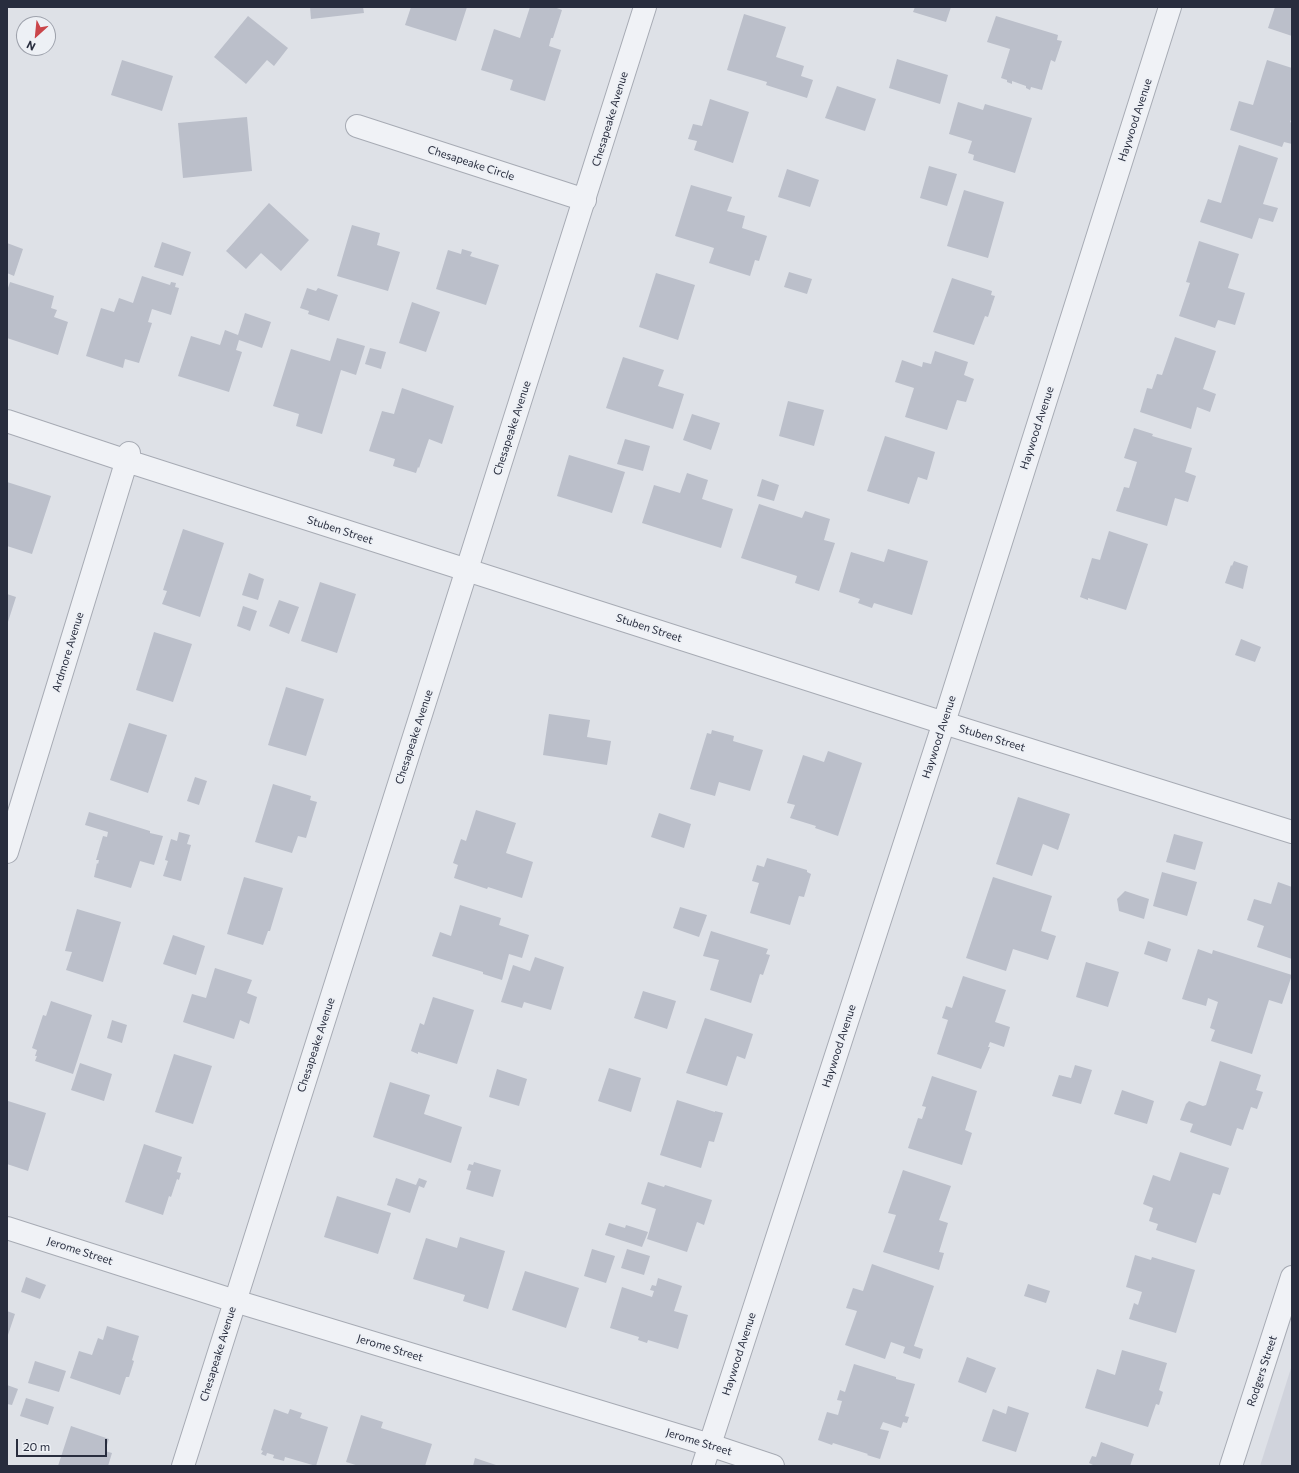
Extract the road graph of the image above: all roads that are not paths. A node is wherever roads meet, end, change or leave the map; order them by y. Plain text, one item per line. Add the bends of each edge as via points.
1 (645, 7) edge
2 (1170, 7) edge
3 (357, 126) dead end
4 (585, 200) junction
5 (7, 421) edge
6 (128, 457) junction
7 (467, 570) junction
8 (944, 723) junction
9 (1292, 832) edge
10 (7, 852) edge
11 (7, 1228) edge
12 (1292, 1277) edge
13 (235, 1301) junction
14 (710, 1445) junction
15 (183, 1466) edge
16 (703, 1466) edge
17 (773, 1466) edge
18 (1231, 1466) edge

1 - 4 street, Chesapeake Avenue
2 - 8 street, Haywood Avenue
3 - 4 street, Chesapeake Circle
4 - 7 street, Chesapeake Avenue
5 - 6 street, Stuben Street
6 - 7 street, Stuben Street
6 - 10 street, Ardmore Avenue
7 - 8 street, Stuben Street
7 - 13 street, Chesapeake Avenue
8 - 9 street, Stuben Street
8 - 14 street, Haywood Avenue
11 - 13 street, Jerome Street
12 - 18 street, Rodgers Street
13 - 14 street, Jerome Street
13 - 15 street, Chesapeake Avenue
14 - 16 street, Haywood Avenue
14 - 17 street, Jerome Street

